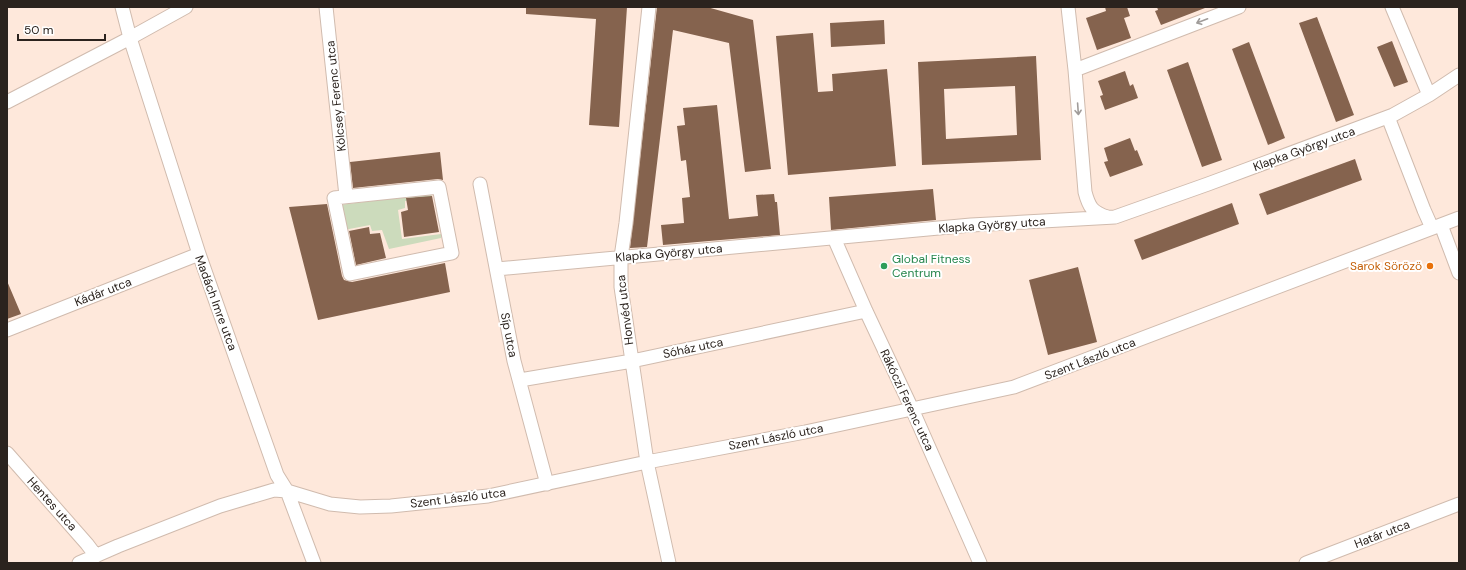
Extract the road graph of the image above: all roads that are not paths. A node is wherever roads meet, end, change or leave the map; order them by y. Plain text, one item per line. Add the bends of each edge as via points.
1 (122, 7) edge
2 (186, 7) edge
3 (326, 7) edge
4 (650, 7) edge
5 (1068, 7) edge
6 (1239, 7) edge
7 (1392, 7) edge
8 (130, 38) junction
9 (1075, 70) junction
10 (1459, 75) edge
11 (1429, 95) junction
12 (7, 102) edge
13 (1388, 117) junction
14 (480, 184) dead end
15 (346, 191) junction
16 (1108, 217) junction
17 (1459, 218) edge
18 (1436, 227) junction
19 (834, 238) junction
20 (199, 254) junction
21 (621, 257) junction
22 (497, 269) junction
23 (1459, 273) edge
24 (866, 311) junction
25 (7, 330) edge
26 (632, 361) junction
27 (520, 380) junction
28 (912, 409) junction
29 (7, 453) edge
30 (647, 462) junction
31 (547, 484) junction
32 (287, 491) junction
33 (1459, 504) edge
34 (96, 556) junction
35 (79, 563) edge
36 (314, 563) edge
37 (669, 563) edge
38 (980, 563) edge
39 (1306, 563) edge

1 - 8 street
2 - 8 street
3 - 15 street, Kölcsey Ferenc utca
4 - 21 street, Honvéd utca
5 - 9 street
6 -> 9 street
7 - 11 street
8 - 12 street
8 - 20 street, Madách Imre utca
9 -> 16 street via 1085,192 1089,207 1098,214
10 - 11 street, Klapka György utca
11 - 13 street, Klapka György utca
13 - 16 street, Klapka György utca via 1208,184 1115,217
13 - 18 street via 1424,210
14 - 22 street, Síp utca
15 - 15 street via 334,198 350,274 452,253 439,187
16 - 19 street, Klapka György utca via 971,225
17 - 18 street, Szent László utca
18 - 23 street
18 - 28 street, Szent László utca via 1014,387
19 - 21 street, Klapka György utca
19 - 24 street, Rákóczi Ferenc utca
20 - 25 street, Kádár utca
20 - 32 street, Madách Imre utca via 277,475
21 - 22 street, Klapka György utca
21 - 26 street, Honvéd utca via 621,287
22 - 27 street, Síp utca via 514,361
24 - 26 street, Sóház utca
24 - 28 street, Rákóczi Ferenc utca
26 - 27 street, Sóház utca
26 - 30 street, Honvéd utca
27 - 31 street, Síp utca
28 - 30 street, Szent László utca
28 - 38 street, Rákóczi Ferenc utca
29 - 34 street, Hentes utca
30 - 31 street, Szent László utca
30 - 37 street, Honvéd utca
31 - 32 street, Szent László utca via 488,496 360,507 330,504
32 - 34 street, Szent László utca via 263,492 220,506
32 - 36 street, Madách Imre utca
33 - 39 street, Határ utca
34 - 35 street, Szent László utca

